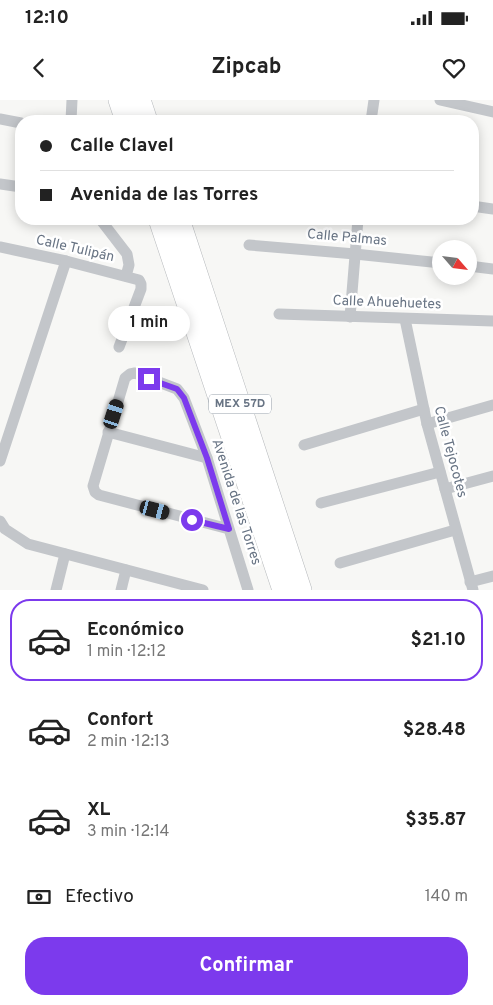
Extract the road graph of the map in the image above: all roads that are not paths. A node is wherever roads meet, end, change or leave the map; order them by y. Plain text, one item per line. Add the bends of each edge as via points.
1 (72, 100) edge
2 (119, 100) edge
3 (140, 100) edge
4 (374, 100) edge
5 (440, 100) edge
6 (493, 112) edge
7 (71, 115) edge
8 (124, 115) edge
9 (145, 115) edge
10 (372, 115) edge
11 (0, 119) edge
12 (15, 122) edge
13 (0, 184) edge
14 (15, 186) edge
15 (479, 207) edge
16 (493, 209) edge
17 (105, 225) edge
18 (161, 225) edge
19 (181, 225) edge
20 (357, 225) edge
21 (249, 245) dead end
22 (0, 247) edge
23 (355, 254) junction
24 (66, 261) junction
25 (432, 262) edge
26 (478, 267) edge
27 (493, 269) edge
28 (126, 276) junction
29 (279, 314) dead end
30 (350, 317) junction
31 (405, 319) junction
32 (493, 321) edge
33 (119, 348) dead end
34 (493, 405) edge
35 (424, 409) junction
36 (427, 424) junction
37 (108, 432) junction
38 (304, 445) dead end
39 (207, 458) junction
40 (0, 460) edge
41 (440, 472) junction
42 (493, 476) edge
43 (445, 490) junction
44 (321, 503) dead end
45 (2, 525) edge
46 (229, 529) junction
47 (455, 530) junction
48 (65, 554) junction
49 (340, 563) dead end
50 (126, 570) junction
51 (493, 576) edge
52 (472, 586) edge
53 (187, 588) edge
54 (56, 590) edge
55 (121, 590) edge
56 (203, 590) edge
57 (248, 590) edge
58 (283, 590) edge
59 (302, 590) edge

1 - 7 street
2 - 8 highway
3 - 9 highway
4 - 10 street
5 - 6 street
11 - 12 street
13 - 14 street
15 - 16 street
17 - 28 street via 127,254
18 - 58 highway, MEX 57D
19 - 59 highway, MEX 57D
20 - 23 street
21 - 23 street, Calle Palmas
22 - 24 street, Calle Tulipán
23 - 25 street, Calle Palmas
23 - 30 street
24 - 28 street, Calle Tulipán
24 - 40 street
26 - 27 street
28 - 33 street, Calle Tulipán via 139,280 141,284
29 - 30 street, Calle Ahuehuetes
30 - 31 street, Calle Ahuehuetes
31 - 32 street, Calle Ahuehuetes
31 - 35 street, Calle Tejocotes
34 - 36 street
35 - 36 street, Calle Tejocotes
35 - 38 street
36 - 41 street, Calle Tejocotes
37 - 39 street
37 - 39 street, Avenida de las Torres via 125,378 134,373 182,393
37 - 46 street via 93,486 95,492
39 - 46 street, Avenida de las Torres
41 - 43 street, Calle Tejocotes
41 - 44 street
42 - 43 street
43 - 47 street, Calle Tejocotes
45 - 48 street via 28,544
46 - 57 street, Avenida de las Torres
47 - 49 street
47 - 52 street, Calle Tejocotes
48 - 50 street
48 - 54 street
50 - 53 street
50 - 55 street
51 - 52 street
53 - 56 street

